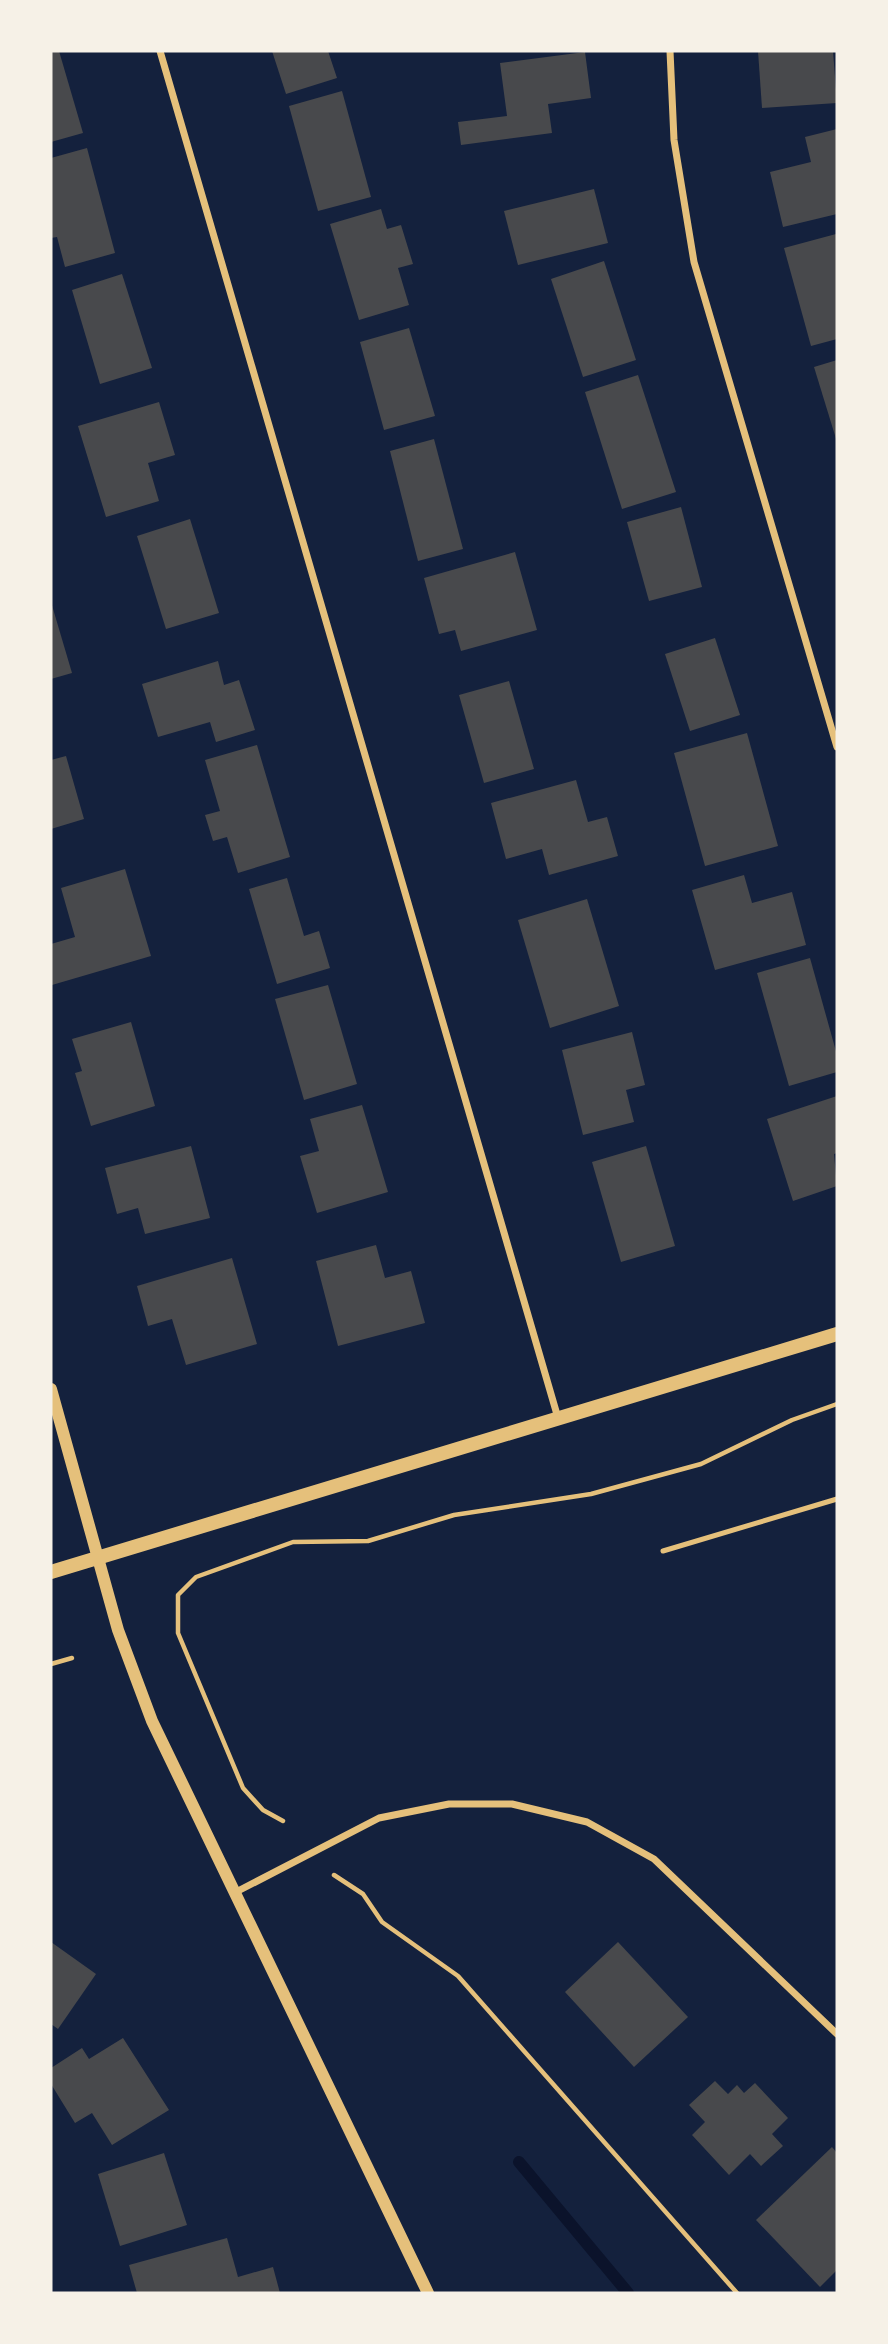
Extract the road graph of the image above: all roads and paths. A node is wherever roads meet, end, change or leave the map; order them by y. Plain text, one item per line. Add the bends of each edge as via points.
1 (160, 51) edge
2 (670, 51) edge
3 (837, 747) edge
4 (837, 1334) edge
5 (51, 1389) edge
6 (837, 1404) edge
7 (558, 1418) junction
8 (837, 1499) edge
9 (663, 1551) dead end
10 (96, 1558) junction
11 (51, 1572) edge
12 (72, 1658) dead end
13 (51, 1664) edge
14 (284, 1821) dead end
15 (334, 1875) dead end
16 (236, 1892) junction
17 (837, 2034) edge
18 (428, 2293) edge
19 (737, 2293) edge

1 - 7 street
2 - 3 street via 674,139 694,262
4 - 7 main road
5 - 10 street
6 - 14 path via 792,1420 701,1464 591,1494 454,1515 368,1541 293,1542 196,1577 178,1595 178,1633 243,1788 263,1810
7 - 10 main road
8 - 9 lane
10 - 11 main road
10 - 16 street via 152,1721
12 - 13 path
15 - 19 path via 363,1894 382,1922 458,1976
16 - 17 street via 379,1818 449,1804 512,1804 586,1822 654,1859
16 - 18 street

